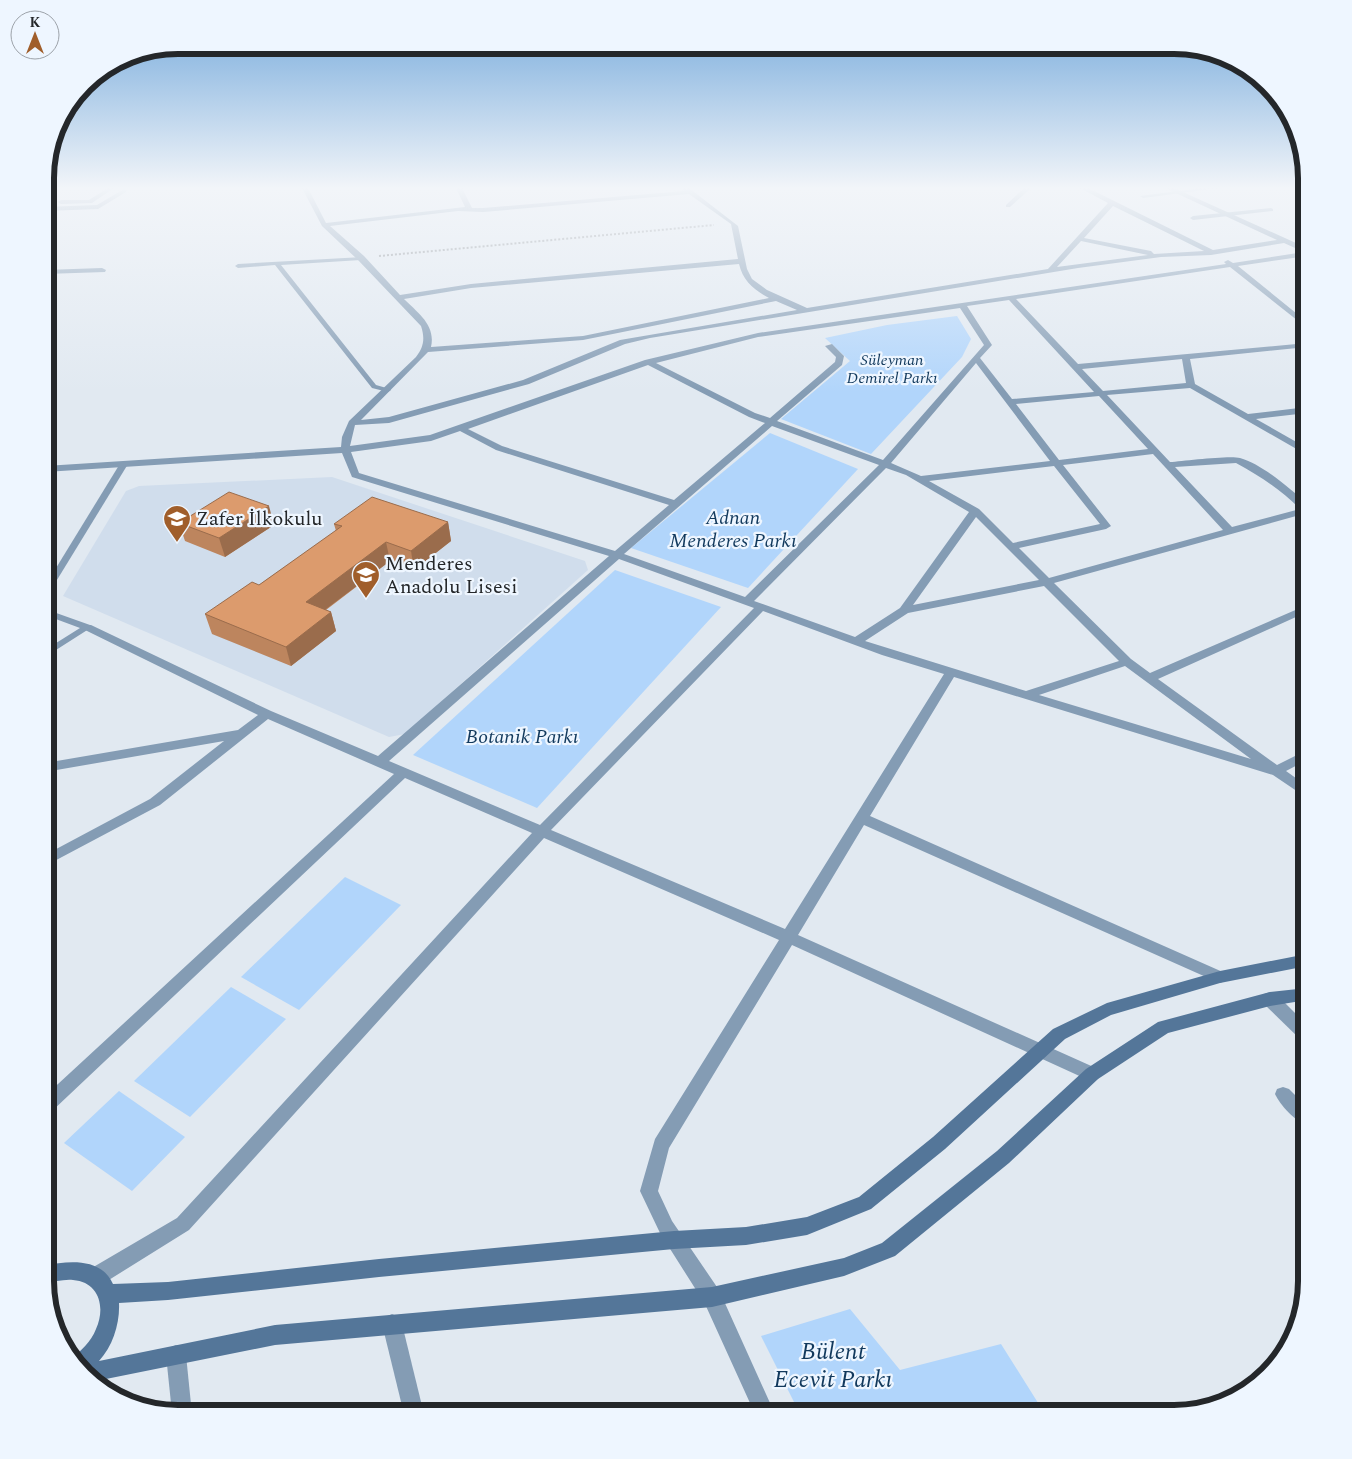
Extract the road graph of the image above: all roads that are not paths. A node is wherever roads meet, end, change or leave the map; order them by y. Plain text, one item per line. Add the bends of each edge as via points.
1 (742, 256) edge
2 (1064, 256) edge
3 (1154, 256) edge
4 (1217, 256) edge
5 (1286, 256) edge
6 (361, 258) joint
7 (743, 261) junction
8 (1232, 264) junction
9 (278, 265) junction
10 (238, 266) dead end
11 (102, 270) dead end
12 (1052, 270) junction
13 (54, 272) edge
14 (399, 297) junction
15 (1010, 297) junction
16 (780, 298) junction
17 (962, 305) junction
18 (806, 310) junction
19 (815, 315) dead end
20 (1298, 319) edge
21 (823, 320) dead end
22 (831, 324) junction
23 (583, 338) junction
24 (829, 346) dead end
25 (1298, 346) edge
26 (426, 350) junction
27 (602, 352) junction
28 (1185, 356) junction
29 (976, 358) junction
30 (648, 362) junction
31 (1076, 367) junction
32 (1191, 385) junction
33 (388, 390) junction
34 (1101, 394) junction
35 (1010, 402) junction
36 (1298, 411) edge
37 (1246, 417) junction
38 (771, 422) junction
39 (352, 424) junction
40 (460, 428) junction
41 (1298, 447) edge
42 (344, 450) junction
43 (1155, 451) junction
44 (1056, 461) junction
45 (124, 464) junction
46 (885, 464) junction
47 (1168, 465) junction
48 (54, 468) edge
49 (919, 479) junction
50 (1298, 501) edge
51 (676, 504) junction
52 (975, 511) junction
53 (1298, 512) edge
54 (1230, 531) junction
55 (1011, 547) junction
56 (617, 555) junction
57 (54, 578) edge
58 (1046, 582) junction
59 (747, 602) junction
60 (761, 607) junction
61 (904, 610) junction
62 (1298, 612) edge
63 (54, 615) edge
64 (87, 627) junction
65 (856, 641) junction
66 (54, 648) edge
67 (1127, 662) junction
68 (951, 672) junction
69 (1150, 678) junction
70 (1025, 695) junction
71 (267, 714) junction
72 (242, 734) junction
73 (1298, 759) edge
74 (380, 762) junction
75 (54, 766) edge
76 (1276, 771) junction
77 (404, 772) junction
78 (1298, 787) edge
79 (862, 818) junction
80 (542, 831) junction
81 (54, 856) edge
82 (788, 937) junction
83 (1298, 962) edge
84 (1220, 977) junction
85 (1298, 995) edge
86 (1270, 999) junction
87 (1298, 1026) edge
88 (1039, 1050) junction
89 (1092, 1074) junction
90 (1283, 1094) dead end
91 (54, 1098) edge
92 (1298, 1109) edge
93 (674, 1240) junction
94 (54, 1271) edge
95 (97, 1276) junction
96 (109, 1294) junction
97 (712, 1297) junction
98 (392, 1324) junction
99 (176, 1355) junction
100 (83, 1362) edge
101 (93, 1372) edge
102 (181, 1405) edge
103 (412, 1405) edge
104 (761, 1405) edge

1 - 7 street
2 - 12 street
3 - 12 street
4 - 8 street
5 - 8 street
6 - 9 lane
6 - 14 street
7 - 14 street via 471,286
7 - 16 street via 745,273 753,283
8 - 15 street
8 - 20 street
9 - 10 lane
9 - 33 lane via 374,387
11 - 13 street
12 - 18 street
14 - 26 street via 425,325 428,334
15 - 17 street
15 - 31 street
16 - 18 street
16 - 23 street
17 - 22 street
17 - 29 street via 988,345
18 - 19 street
18 - 27 street via 650,336 623,342
21 - 22 street
22 - 30 street via 758,336
23 - 26 street
23 - 27 street
24 - 38 street via 840,356 839,363
25 - 28 street
26 - 33 street
27 - 39 street via 526,382 390,420
28 - 31 street
28 - 32 street
29 - 35 street
29 - 46 street
30 - 38 street
30 - 40 street
31 - 34 street
32 - 34 street
32 - 37 street
33 - 39 street
34 - 35 street
34 - 43 street
35 - 44 street
36 - 37 street
37 - 41 street
38 - 46 street
38 - 51 street
39 - 42 street
40 - 42 street via 430,438
40 - 51 street via 499,448
42 - 45 street
42 - 56 street via 355,475
43 - 44 street
43 - 47 street
44 - 49 street
44 - 55 street via 1106,526
45 - 48 street
45 - 57 lane
46 - 49 street
46 - 59 street
47 - 50 street via 1238,460 1273,480
47 - 54 street
49 - 52 street
51 - 56 street
52 - 55 street
52 - 61 street
53 - 54 street
54 - 58 street
55 - 58 street
56 - 59 street
56 - 74 street
58 - 61 street
58 - 67 street
59 - 60 street
60 - 65 street
60 - 80 street
61 - 65 street
62 - 69 street
63 - 64 lane
64 - 66 lane
64 - 71 street
65 - 68 street
67 - 69 street
67 - 70 street
68 - 70 street
68 - 79 street
69 - 76 street
70 - 76 street
71 - 72 street
71 - 74 street
72 - 75 street
72 - 81 street via 155,802
73 - 76 street
74 - 77 street
76 - 78 street
77 - 80 street
77 - 91 street
79 - 82 street
79 - 84 street
80 - 82 street
80 - 95 street via 183,1224
82 - 88 street
82 - 93 street via 661,1145 649,1191
83 - 84 street
84 - 88 street via 1107,1010 1058,1034
85 - 86 street
86 - 87 street
86 - 89 street via 1164,1027
88 - 89 street
88 - 93 street via 939,1143 865,1203 807,1226 746,1236
89 - 97 street via 1003,1157 888,1250 844,1267
90 - 92 street
93 - 96 street via 168,1291
93 - 97 street
94 - 95 street via 65,1268
95 - 96 street
96 - 100 street via 109,1324 100,1344
97 - 98 street
97 - 104 street
98 - 99 street via 275,1334
98 - 103 street
99 - 101 street
99 - 102 street

